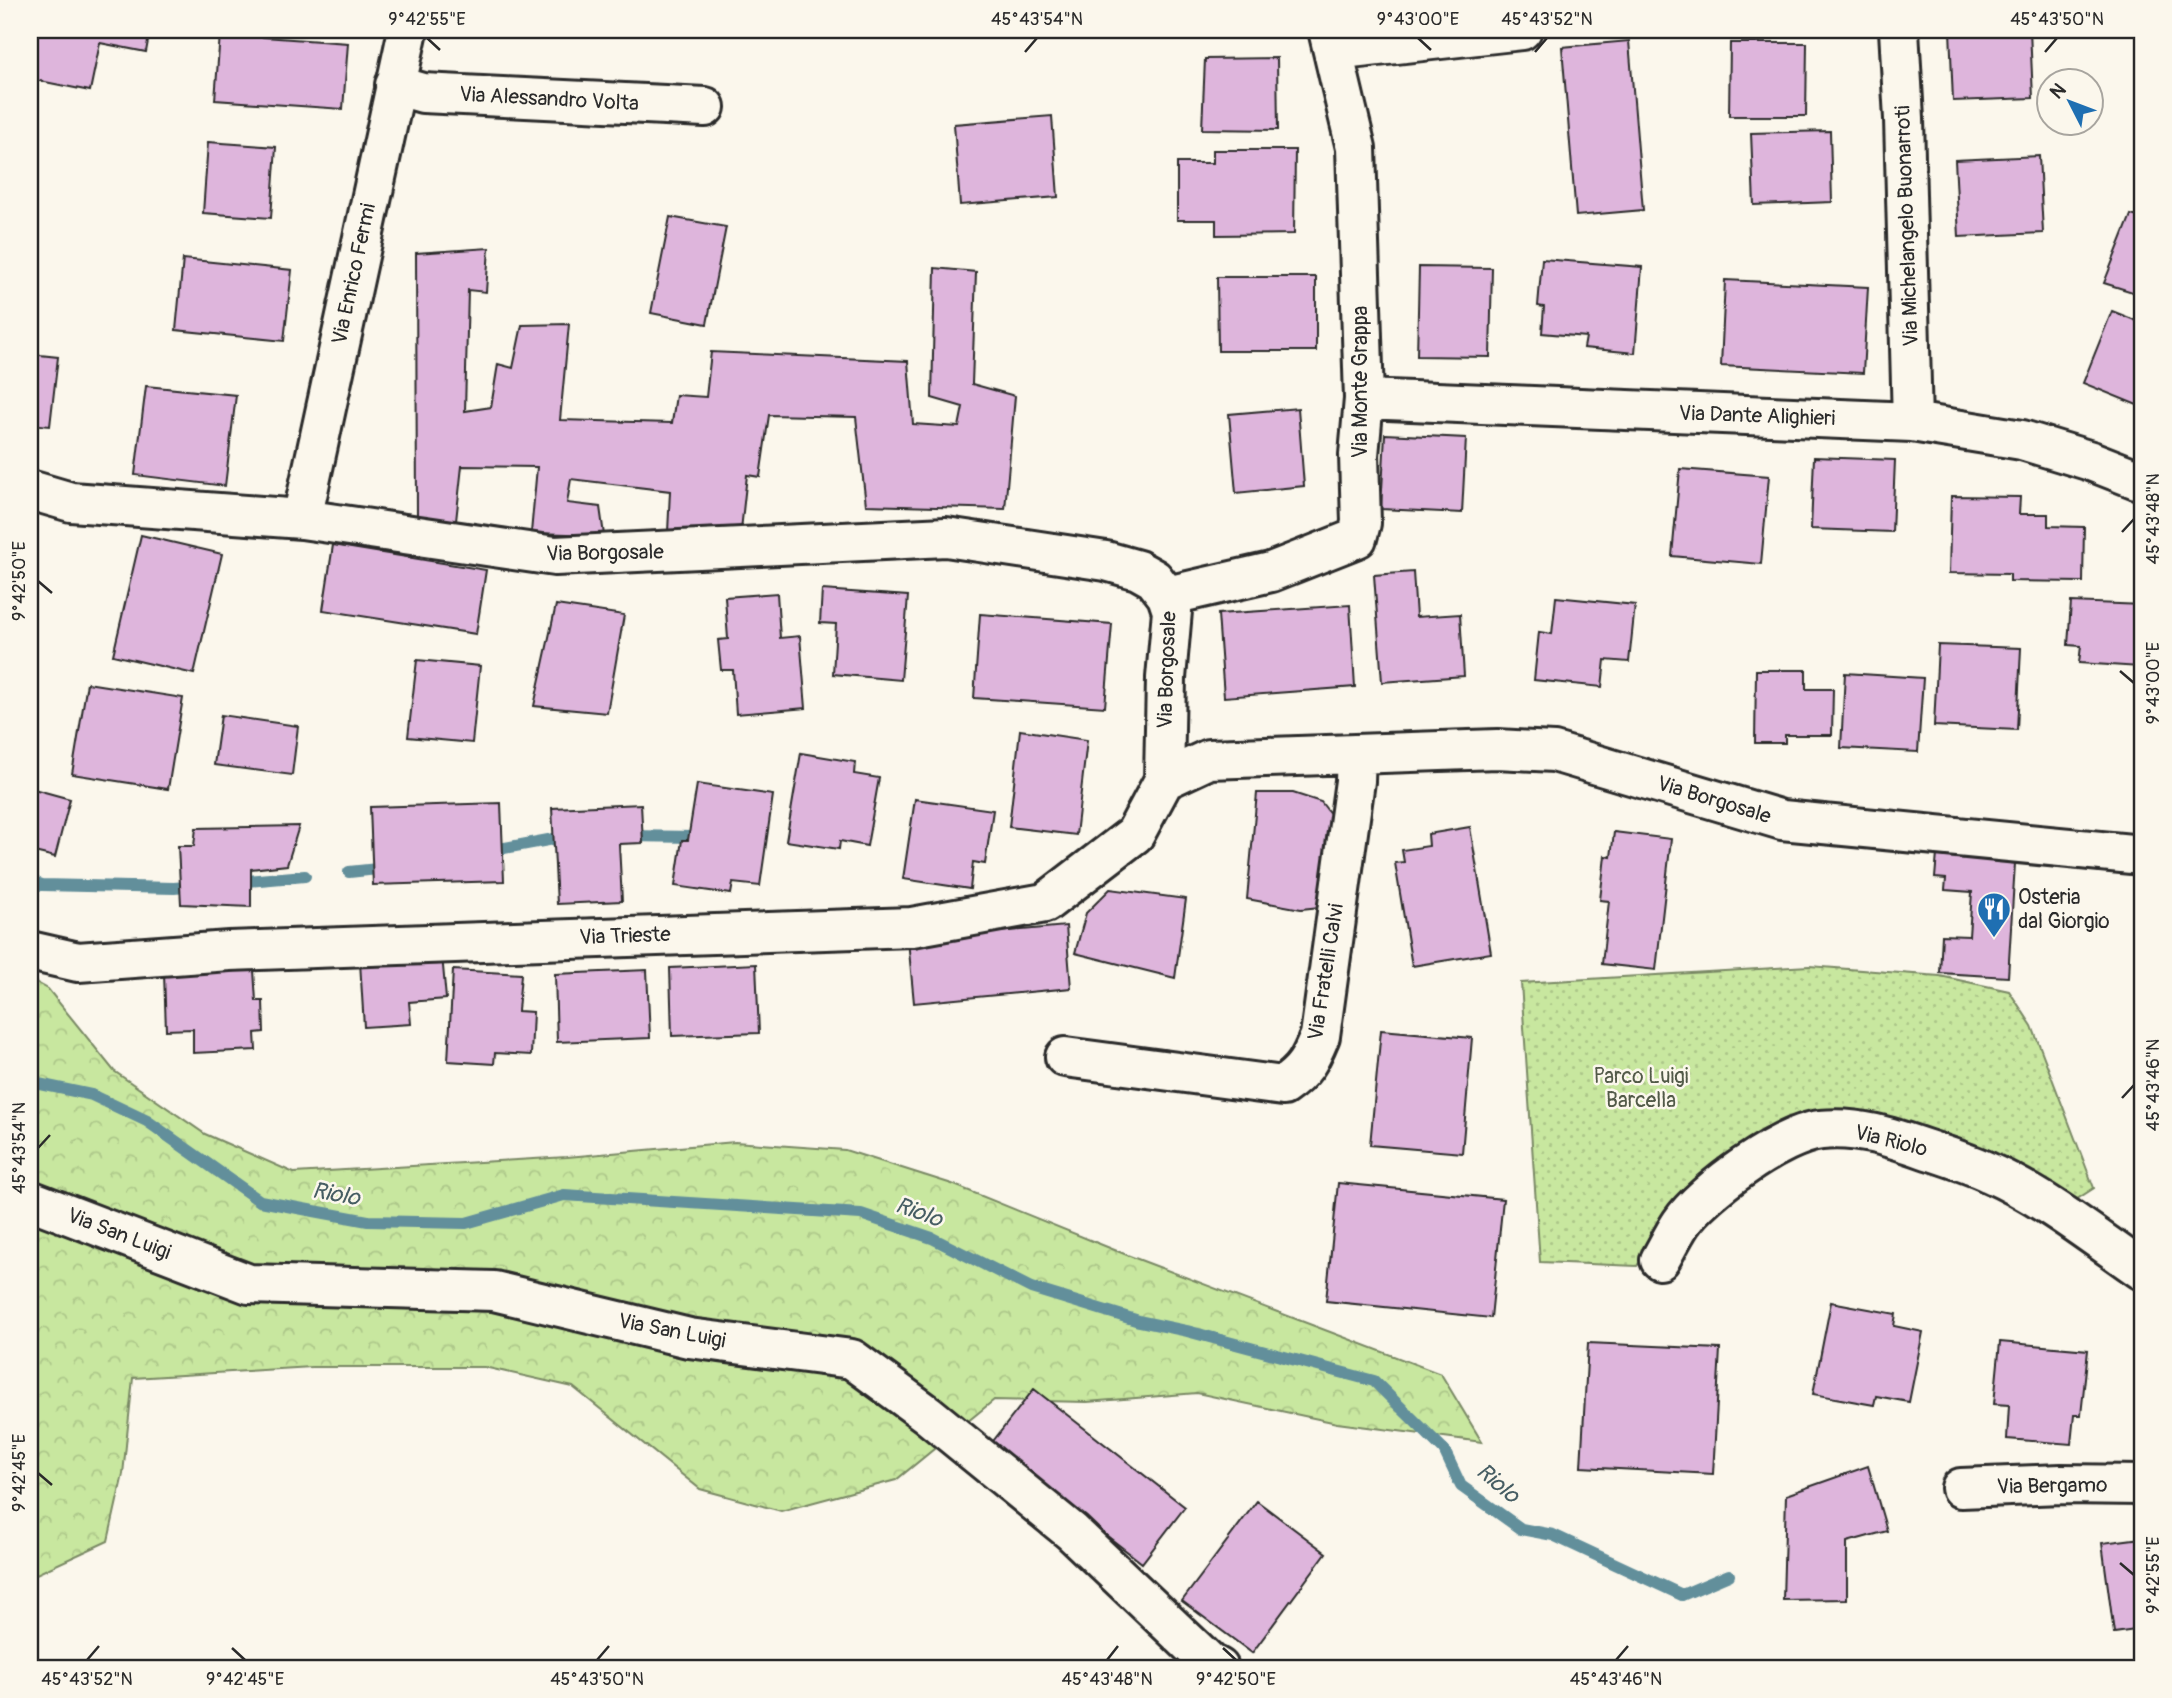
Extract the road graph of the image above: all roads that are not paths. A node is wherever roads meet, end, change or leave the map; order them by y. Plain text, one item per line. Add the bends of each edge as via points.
1 (408, 30) edge
2 (1522, 30) edge
3 (1899, 30) edge
4 (1331, 40) edge
5 (395, 85) junction
6 (705, 107) dead end
7 (1364, 399) junction
8 (1912, 422) junction
9 (2142, 481) edge
10 (30, 490) edge
11 (302, 519) junction
12 (1167, 596) junction
13 (1356, 754) junction
14 (1164, 780) junction
15 (2142, 855) edge
16 (30, 951) edge
17 (1065, 1058) dead end
18 (30, 1200) edge
19 (1660, 1260) dead end
20 (2142, 1270) edge
21 (2142, 1485) edge
22 (1961, 1488) dead end
23 (1219, 1668) edge

1 - 5 street, Via Enrico Fermi
2 - 4 street
3 - 8 street, Via Michelangelo Buonarroti
4 - 7 street, Via Monte Grappa via 1356,148
5 - 6 street, Via Alessandro Volta via 423,93
5 - 11 street, Via Enrico Fermi
7 - 8 street, Via Dante Alighieri
7 - 12 street, Via Monte Grappa via 1357,538 1271,572
8 - 9 street, Via Dante Alighieri via 2022,440
10 - 11 street, Via Borgosale via 71,502
11 - 12 street, Via Borgosale via 555,556 946,537 1106,561 1154,579
12 - 14 street, Via Borgosale via 1172,611
13 - 14 street, Via Borgosale via 1209,759
13 - 15 street, Via Borgosale via 1497,749 1554,752 1782,820
13 - 17 street, Via Fratelli Calvi via 1320,1035 1299,1075 1283,1086
14 - 16 street, Via Trieste via 1135,834 1045,903 912,927 229,951 78,962
18 - 23 street, Via San Luigi via 248,1284 494,1291 689,1338 852,1359 1072,1532
19 - 20 street, Via Riolo via 1682,1221 1750,1162 1818,1130 1858,1130 1989,1172
21 - 22 street, Via Bergamo

